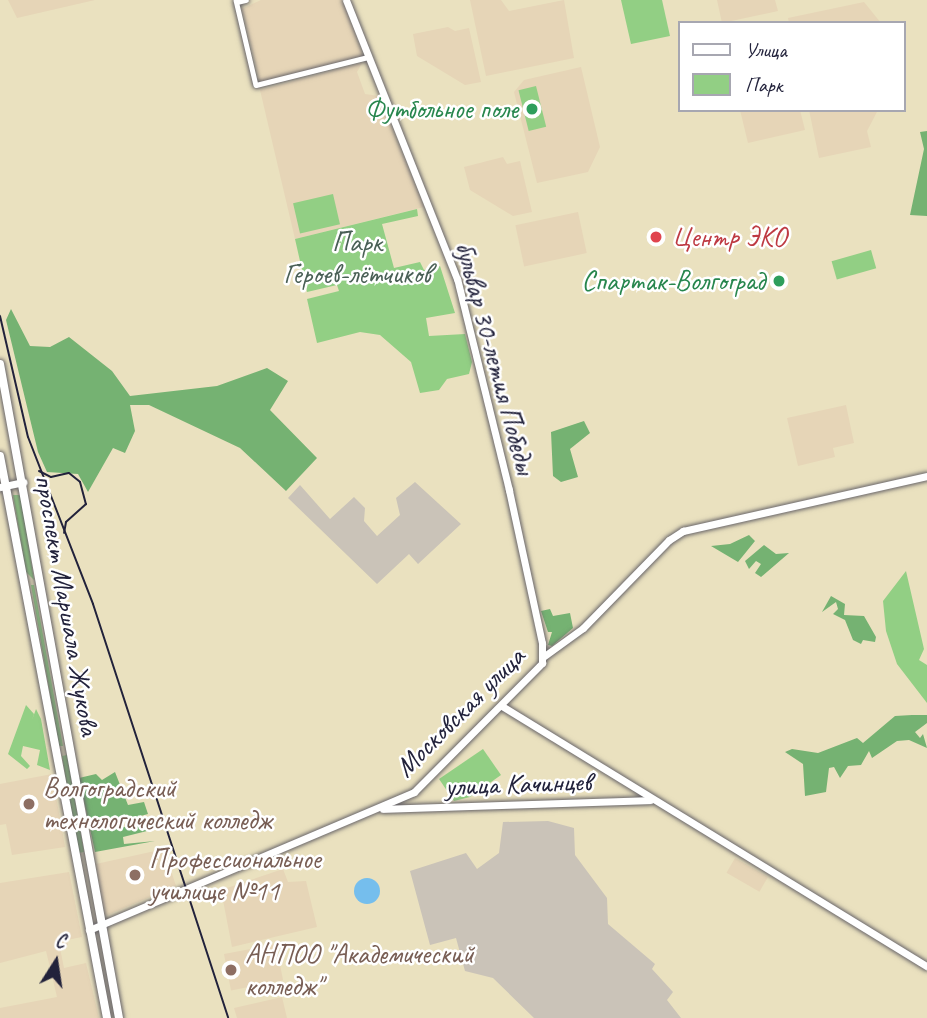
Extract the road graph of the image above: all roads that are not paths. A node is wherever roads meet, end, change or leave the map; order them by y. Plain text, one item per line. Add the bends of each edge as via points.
1 (246, 0) edge
2 (346, 0) edge
3 (237, 1) edge
4 (368, 57) junction
5 (0, 364) edge
6 (0, 456) edge
7 (927, 476) edge
8 (23, 482) junction
9 (3, 487) edge
10 (543, 657) junction
11 (502, 706) junction
12 (69, 750) junction
13 (56, 752) junction
14 (650, 800) junction
15 (379, 808) junction
16 (101, 926) junction
17 (89, 930) junction
18 (927, 966) edge
19 (107, 1018) edge
20 (119, 1018) edge

1 - 3 street
2 - 4 main road, бульвар 30-летия Победы
3 - 4 street via 256,85
4 - 10 main road, бульвар 30-летия Победы via 457,279 509,490
5 - 8 highway, проспект Маршала Жукова
6 - 9 highway, проспект Маршала Жукова
7 - 10 main road, Московская улица via 696,526 669,540 583,628
8 - 9 main road
8 - 12 highway, проспект Маршала Жукова
9 - 13 highway, проспект Маршала Жукова
10 - 11 main road, Московская улица via 537,671
11 - 14 main road
11 - 15 main road, Московская улица via 430,780
12 - 13 highway
12 - 16 highway, проспект Маршала Жукова
13 - 17 highway, проспект Маршала Жукова
14 - 15 main road, улица Качинцев
14 - 18 main road
15 - 16 main road, улица Качинцев
16 - 17 main road, улица Качинцев
16 - 20 highway, проспект Маршала Жукова
17 - 19 highway, проспект Маршала Жукова

